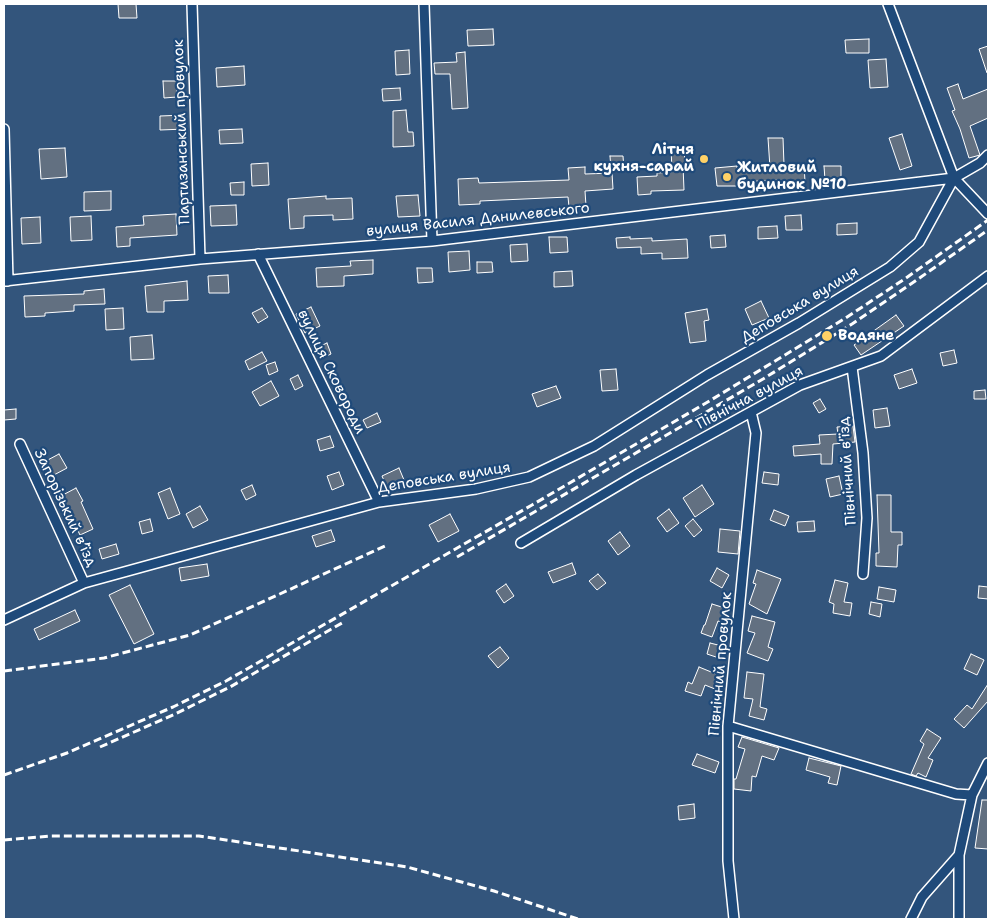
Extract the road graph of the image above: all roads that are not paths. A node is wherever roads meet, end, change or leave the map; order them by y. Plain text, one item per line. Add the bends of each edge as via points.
1 (192, 4) edge
2 (424, 4) edge
3 (888, 4) edge
4 (4, 128) edge
5 (988, 155) edge
6 (954, 178) junction
7 (988, 214) edge
8 (432, 241) junction
9 (258, 254) junction
10 (200, 259) junction
11 (988, 276) edge
12 (6, 281) edge
13 (852, 367) junction
14 (750, 412) junction
15 (20, 444) dead end
16 (379, 502) junction
17 (521, 543) dead end
18 (863, 574) dead end
19 (84, 583) junction
20 (4, 620) edge
21 (728, 726) junction
22 (988, 764) edge
23 (972, 795) junction
24 (958, 855) junction
25 (734, 919) edge
26 (911, 919) edge
27 (959, 919) edge

1 - 10 street, Партизанський провулок
2 - 8 street
3 - 6 street
4 - 12 street
5 - 6 street
6 - 7 street
6 - 8 street, вулиця Василя Данилевського
6 - 16 street, Деповська вулиця via 919,242 890,267 594,446 530,478
8 - 9 street, вулиця Василя Данилевського
9 - 10 street, вулиця Василя Данилевського
9 - 16 street, вулиця Сковороди
10 - 12 street, вулиця Василя Данилевського
11 - 13 street, Північна вулиця via 881,356
13 - 14 street, Північна вулиця via 800,385
13 - 18 street, Північний в'їзд via 863,452 866,509
14 - 17 street, Північна вулиця
14 - 21 street, Північний провулок via 756,433
15 - 19 street, Запорізький вʼїзд
16 - 19 street, Деповська вулиця
19 - 20 street, Деповська вулиця
21 - 23 street via 956,794
21 - 25 street, Північний провулок via 728,861
22 - 23 street
23 - 24 street
24 - 26 street via 922,897
24 - 27 street

